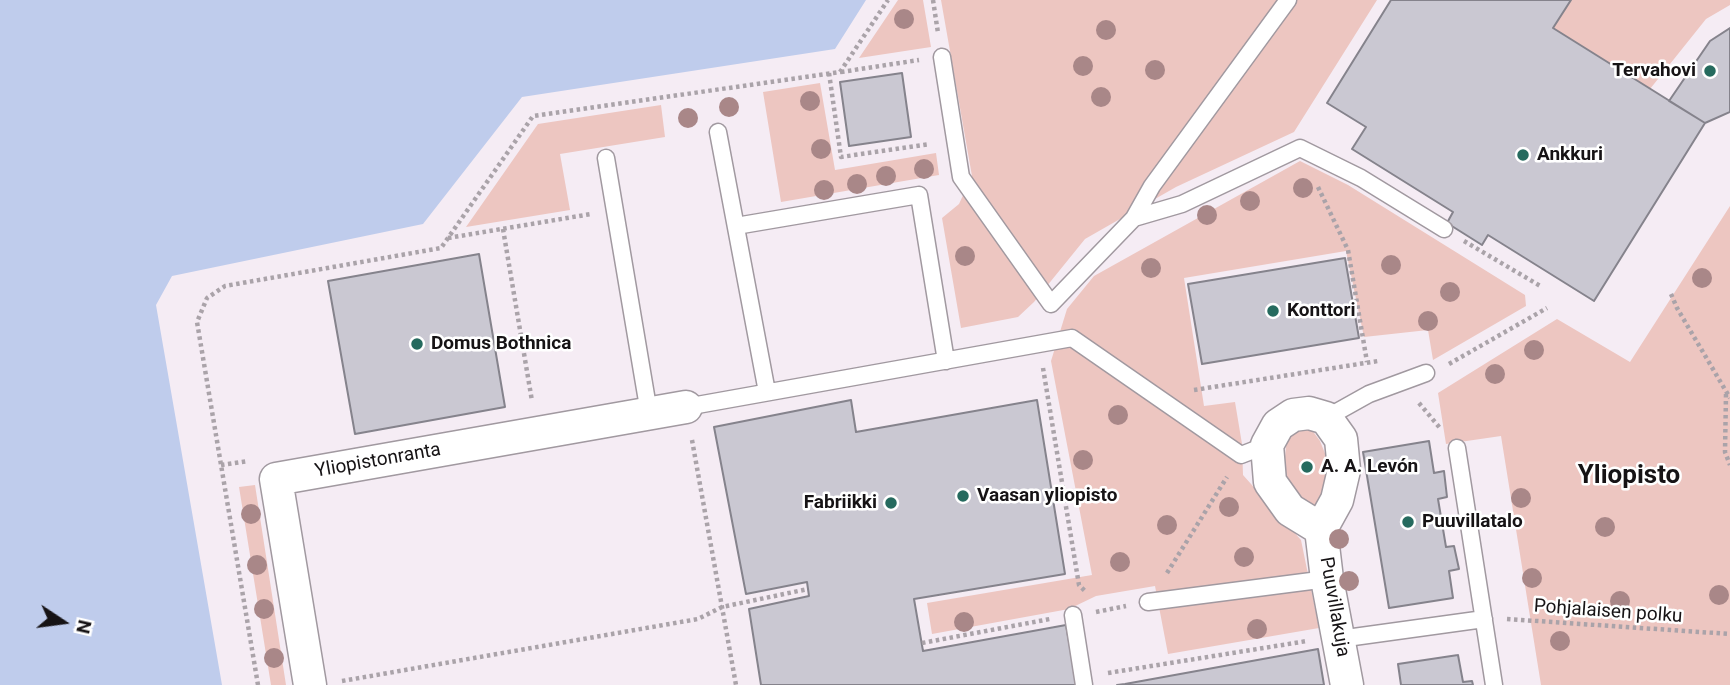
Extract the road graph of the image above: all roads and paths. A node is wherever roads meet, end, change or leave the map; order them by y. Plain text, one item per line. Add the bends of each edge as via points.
1 (888, 0) edge
2 (933, 0) edge
3 (1288, 0) edge
4 (942, 57) junction
5 (840, 72) junction
6 (829, 73) junction
7 (718, 132) dead end
8 (955, 140) junction
9 (1300, 148) junction
10 (606, 158) dead end
11 (615, 211) junction
12 (1134, 218) junction
13 (736, 226) junction
14 (503, 229) junction
15 (1444, 229) joint
16 (447, 238) junction
17 (1542, 287) dead end
18 (1671, 293) dead end
19 (1547, 309) dead end
20 (1039, 344) junction
21 (946, 361) junction
22 (1380, 361) dead end
23 (1367, 362) junction
24 (1426, 373) joint
25 (1401, 383) junction
26 (1214, 387) dead end
27 (1726, 391) junction
28 (767, 392) junction
29 (1369, 394) junction
30 (1730, 398) edge
31 (686, 407) junction
32 (534, 410) dead end
33 (649, 413) junction
34 (1325, 418) junction
35 (1457, 448) joint
36 (1254, 450) junction
37 (1730, 465) edge
38 (1321, 529) junction
39 (1327, 579) junction
40 (1079, 585) dead end
41 (808, 589) dead end
42 (1149, 602) junction
43 (722, 607) junction
44 (1073, 615) joint
45 (1484, 620) junction
46 (1032, 623) dead end
47 (1730, 634) edge
48 (1339, 639) junction
49 (922, 643) dead end
50 (1084, 681) edge
51 (322, 684) edge
52 (258, 685) edge
53 (736, 685) edge
54 (1347, 685) edge
55 (1494, 685) edge

1 - 5 path
2 - 4 path
3 - 12 lane via 1152,186
4 - 5 path
4 - 8 lane
5 - 6 path
6 - 8 path via 841,157
6 - 16 path via 533,116
7 - 13 lane
8 - 12 lane via 961,177 1051,304
9 - 12 lane via 1182,204
9 - 15 lane via 1361,178
9 - 23 path via 1348,250
10 - 11 lane
11 - 14 path
11 - 33 lane
13 - 21 lane via 919,195
13 - 28 lane
14 - 16 path
14 - 32 path
15 - 17 path
16 - 52 path via 441,248 225,286 208,298 197,322
18 - 27 path
19 - 24 path via 1436,372
20 - 21 lane
20 - 36 lane via 1072,338
20 - 40 path
21 - 28 lane
22 - 23 path
23 - 26 path
23 - 29 path
24 - 25 lane
25 - 29 lane
25 - 35 path
27 - 30 path
27 - 37 path via 1724,452
28 - 31 lane
29 - 34 lane
31 - 33 street, Yliopistonranta
31 - 43 path
33 - 51 street, Yliopistonranta via 276,479
34 - 36 street via 1293,415
34 - 38 street, Puuvillakuja via 1341,439 1344,470 1337,500
35 - 45 lane
36 - 38 street, Puuvillakuja via 1290,510
36 - 42 path
38 - 39 street, Puuvillakuja
39 - 42 lane
39 - 48 street, Puuvillakuja
41 - 43 path
42 - 44 path
43 - 51 path via 698,619
43 - 53 path
44 - 50 lane
45 - 47 path, Pohjalaisen polku
45 - 48 lane
45 - 55 lane
46 - 49 path
48 - 50 path via 1311,640
48 - 54 street, Puuvillakuja

